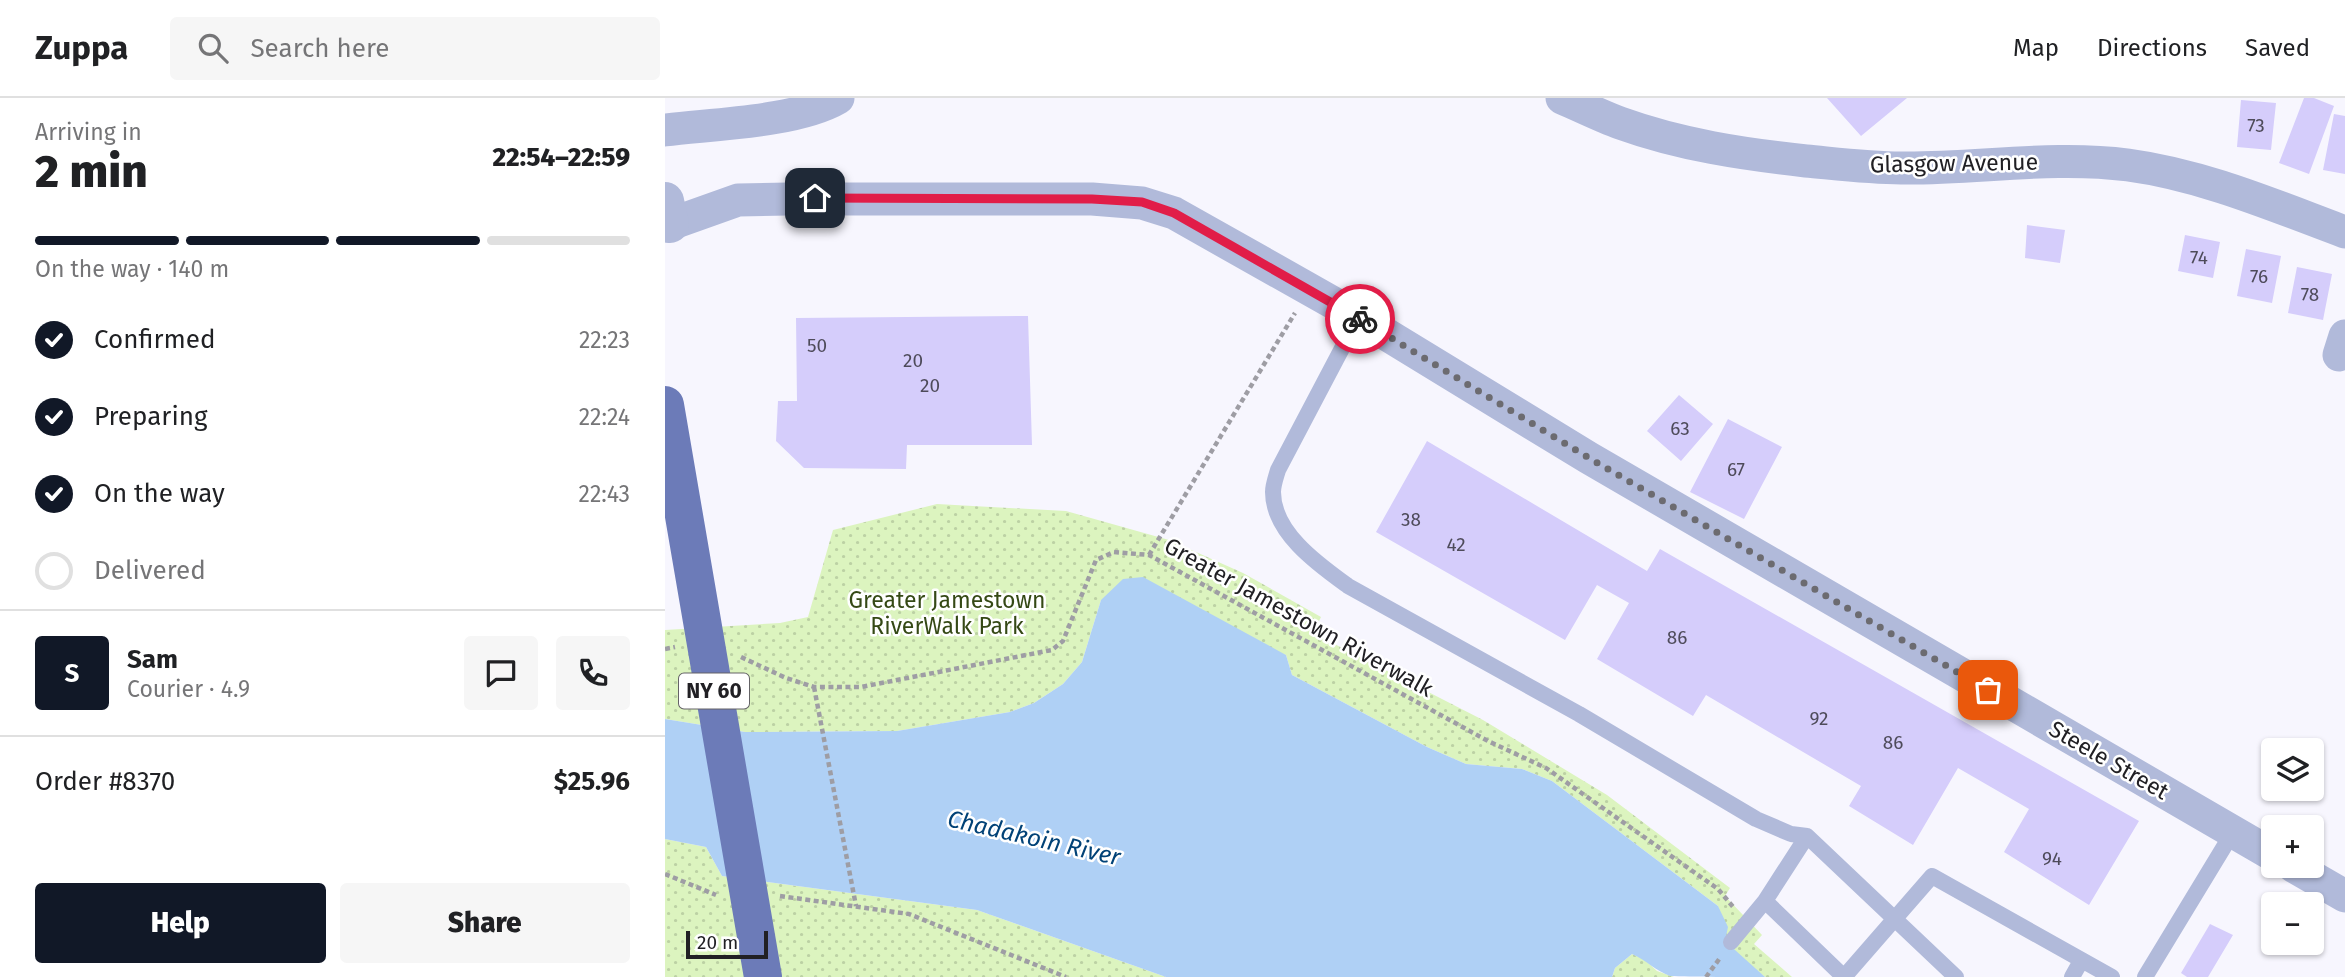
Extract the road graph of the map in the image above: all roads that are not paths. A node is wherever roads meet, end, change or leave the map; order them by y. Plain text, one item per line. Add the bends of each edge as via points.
1 (838, 98) edge
2 (1562, 98) edge
3 (665, 130) edge
4 (672, 218) edge
5 (2345, 232) edge
6 (1358, 318) junction
7 (665, 405) edge
8 (2233, 832) junction
9 (1807, 836) junction
10 (2261, 848) edge
11 (2314, 878) edge
12 (2345, 896) edge
13 (1765, 901) junction
14 (1895, 919) junction
15 (1731, 942) road end
16 (2081, 961) junction
17 (763, 977) edge
18 (1844, 977) edge
19 (1956, 977) edge
20 (2072, 977) edge
21 (2112, 977) edge
22 (2145, 977) edge

1 - 3 street via 783,116
2 - 5 street, Glasgow Avenue via 1670,138 1716,150 1774,157 1900,168 2038,161 2128,165 2212,185
4 - 6 street, Steele Street via 738,200 1142,202 1174,213
6 - 8 street, Steele Street via 1589,458
6 - 9 lane via 1278,470 1273,493 1286,530 1348,586 1756,819
7 - 17 highway, NY 60, bridge
8 - 10 street, Steele Street
8 - 22 lane
9 - 13 lane
9 - 14 lane
11 - 12 street
13 - 15 lane
13 - 18 lane
14 - 16 lane via 1932,876
14 - 18 lane
14 - 19 lane
16 - 20 lane
16 - 21 lane

